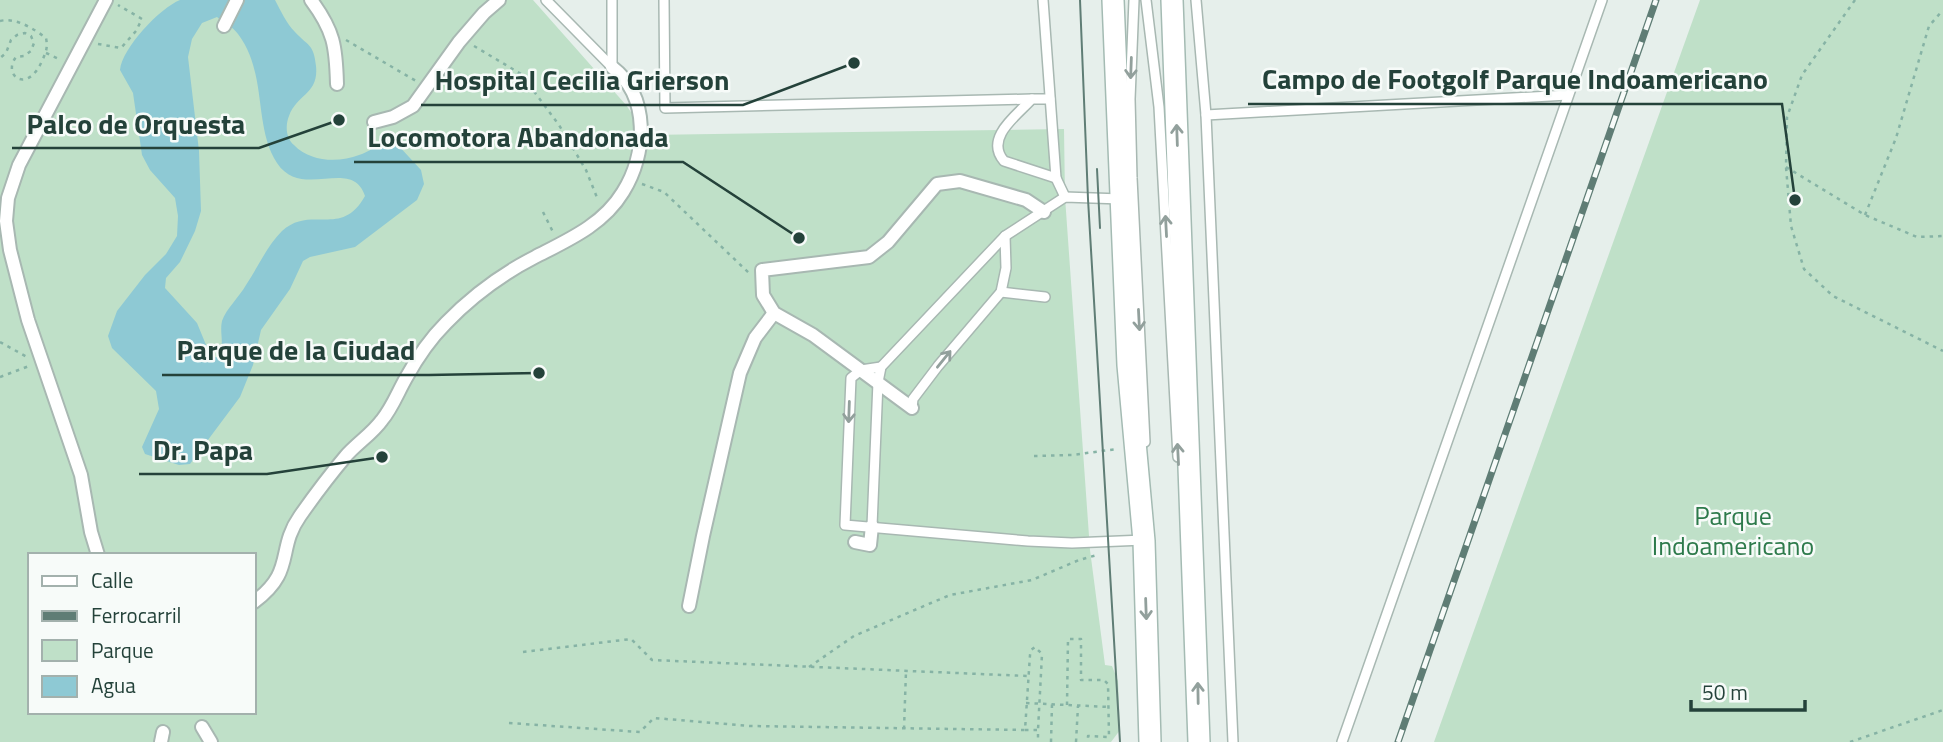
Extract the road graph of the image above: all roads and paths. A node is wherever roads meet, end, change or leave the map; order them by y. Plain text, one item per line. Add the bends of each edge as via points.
1 (107, 0) edge
2 (237, 0) edge
3 (311, 0) edge
4 (499, 0) edge
5 (546, 0) edge
6 (612, 0) edge
7 (664, 0) edge
8 (1043, 0) edge
9 (1113, 0) edge
10 (1134, 0) edge
11 (1146, 0) edge
12 (1172, 0) edge
13 (1196, 0) edge
14 (1602, 0) edge
15 (1855, 0) edge
16 (1943, 10) edge
17 (0, 21) edge
18 (224, 26) dead end
19 (331, 32) junction
20 (462, 39) junction
21 (84, 41) junction
22 (0, 58) edge
23 (612, 67) junction
24 (337, 84) dead end
25 (428, 88) junction
26 (1568, 94) junction
27 (1032, 99) junction
28 (1050, 99) junction
29 (1206, 115) junction
30 (374, 122) dead end
31 (1786, 167) junction
32 (1056, 178) junction
33 (630, 179) junction
34 (1065, 197) junction
35 (1121, 199) junction
36 (543, 212) dead end
37 (1044, 212) junction
38 (1866, 215) junction
39 (605, 216) junction
40 (1005, 236) junction
41 (1943, 236) edge
42 (560, 246) junction
43 (761, 285) junction
44 (1001, 292) junction
45 (1045, 297) dead end
46 (774, 313) junction
47 (0, 342) edge
48 (1943, 351) edge
49 (881, 367) junction
50 (861, 370) junction
51 (0, 377) edge
52 (878, 382) junction
53 (912, 408) joint
54 (1123, 449) dead end
55 (1034, 456) dead end
56 (872, 526) junction
57 (1144, 541) junction
58 (855, 542) dead end
59 (97, 553) edge
60 (1101, 554) dead end
61 (256, 600) edge
62 (689, 606) dead end
63 (1196, 643) junction
64 (523, 652) dead end
65 (809, 667) junction
66 (906, 671) junction
67 (1027, 676) junction
68 (1026, 703) junction
69 (1040, 703) junction
70 (1052, 704) junction
71 (1067, 705) junction
72 (1078, 706) junction
73 (1109, 707) junction
74 (1943, 710) edge
75 (509, 723) dead end
76 (202, 727) dead end
77 (904, 729) junction
78 (1025, 730) junction
79 (1038, 730) junction
80 (211, 742) edge
81 (1038, 742) edge
82 (1051, 742) edge
83 (1076, 742) edge
84 (1088, 742) edge
85 (1150, 742) edge
86 (1199, 742) edge
87 (1233, 742) edge
88 (1342, 742) edge
89 (1850, 742) edge

1 - 21 street
1 - 21 path via 142,19 136,32 121,48
2 - 18 street
3 - 19 street
4 - 20 street
5 - 23 lane
6 - 23 lane
7 - 27 lane via 665,108
8 - 28 lane
9 - 35 main road
10 -> 57 lane via 1130,99 1145,422
63 -> 11 lane via 1182,520 1159,107
63 -> 12 main road
13 - 29 lane
14 - 26 lane
15 - 31 path via 1802,75 1787,117
16 - 38 path via 1929,26 1896,138
17 - 22 path via 12,20 39,33 48,47 30,79 15,77 12,63 32,51 31,36 17,35
19 - 24 street
19 - 25 path
20 - 25 street
20 - 39 path via 521,75 586,170
21 - 59 street via 19,165 6,220 28,320 81,475
23 - 33 street via 632,88 640,110 640,142
25 - 30 street via 414,106
26 - 29 lane
26 - 88 lane
27 - 28 lane
27 - 32 lane via 999,135 999,155 1004,161
28 - 32 lane
29 - 87 lane
31 - 38 path
31 - 48 path via 1791,226 1804,269 1833,296
32 - 34 lane
33 - 39 street
33 - 43 path via 664,192
34 - 35 lane
34 - 37 lane
35 - 57 main road via 1128,365
36 - 42 path
37 - 40 lane
37 - 43 street via 1026,200 960,181 937,184 870,257 762,270
38 - 41 path via 1917,237
39 - 42 street
40 - 44 lane
40 - 49 lane
42 - 61 street via 490,285 428,342 383,419 345,456 298,518 278,579
43 - 46 street
44 - 45 lane
53 -> 44 lane via 913,399 938,366
46 - 50 street
46 - 62 street via 755,338 740,373
47 - 51 path via 36,363
49 - 50 lane
49 - 52 lane
50 - 52 street
50 -> 56 lane via 851,378 845,525
52 - 53 street
52 - 56 lane
54 - 55 path
56 - 57 lane via 1028,541
56 - 58 street via 870,545
57 -> 85 main road
60 - 65 path via 1032,580 950,595 854,636
86 -> 63 main road
64 - 65 path via 631,639 652,660
65 - 66 path
66 - 67 path
66 - 77 path
67 - 68 path
67 - 69 path via 1035,647 1042,654
68 - 69 path
68 - 78 path
69 - 70 path
69 - 79 path
70 - 71 path
70 - 82 path
71 - 72 path
71 - 73 path via 1068,639 1081,639 1080,680 1104,680
72 - 73 path
72 - 83 path
73 - 84 path via 1109,737 1088,736
74 - 89 path
75 - 77 path via 640,732 654,718 750,726
76 - 80 street
77 - 78 path
78 - 79 path
79 - 81 path

